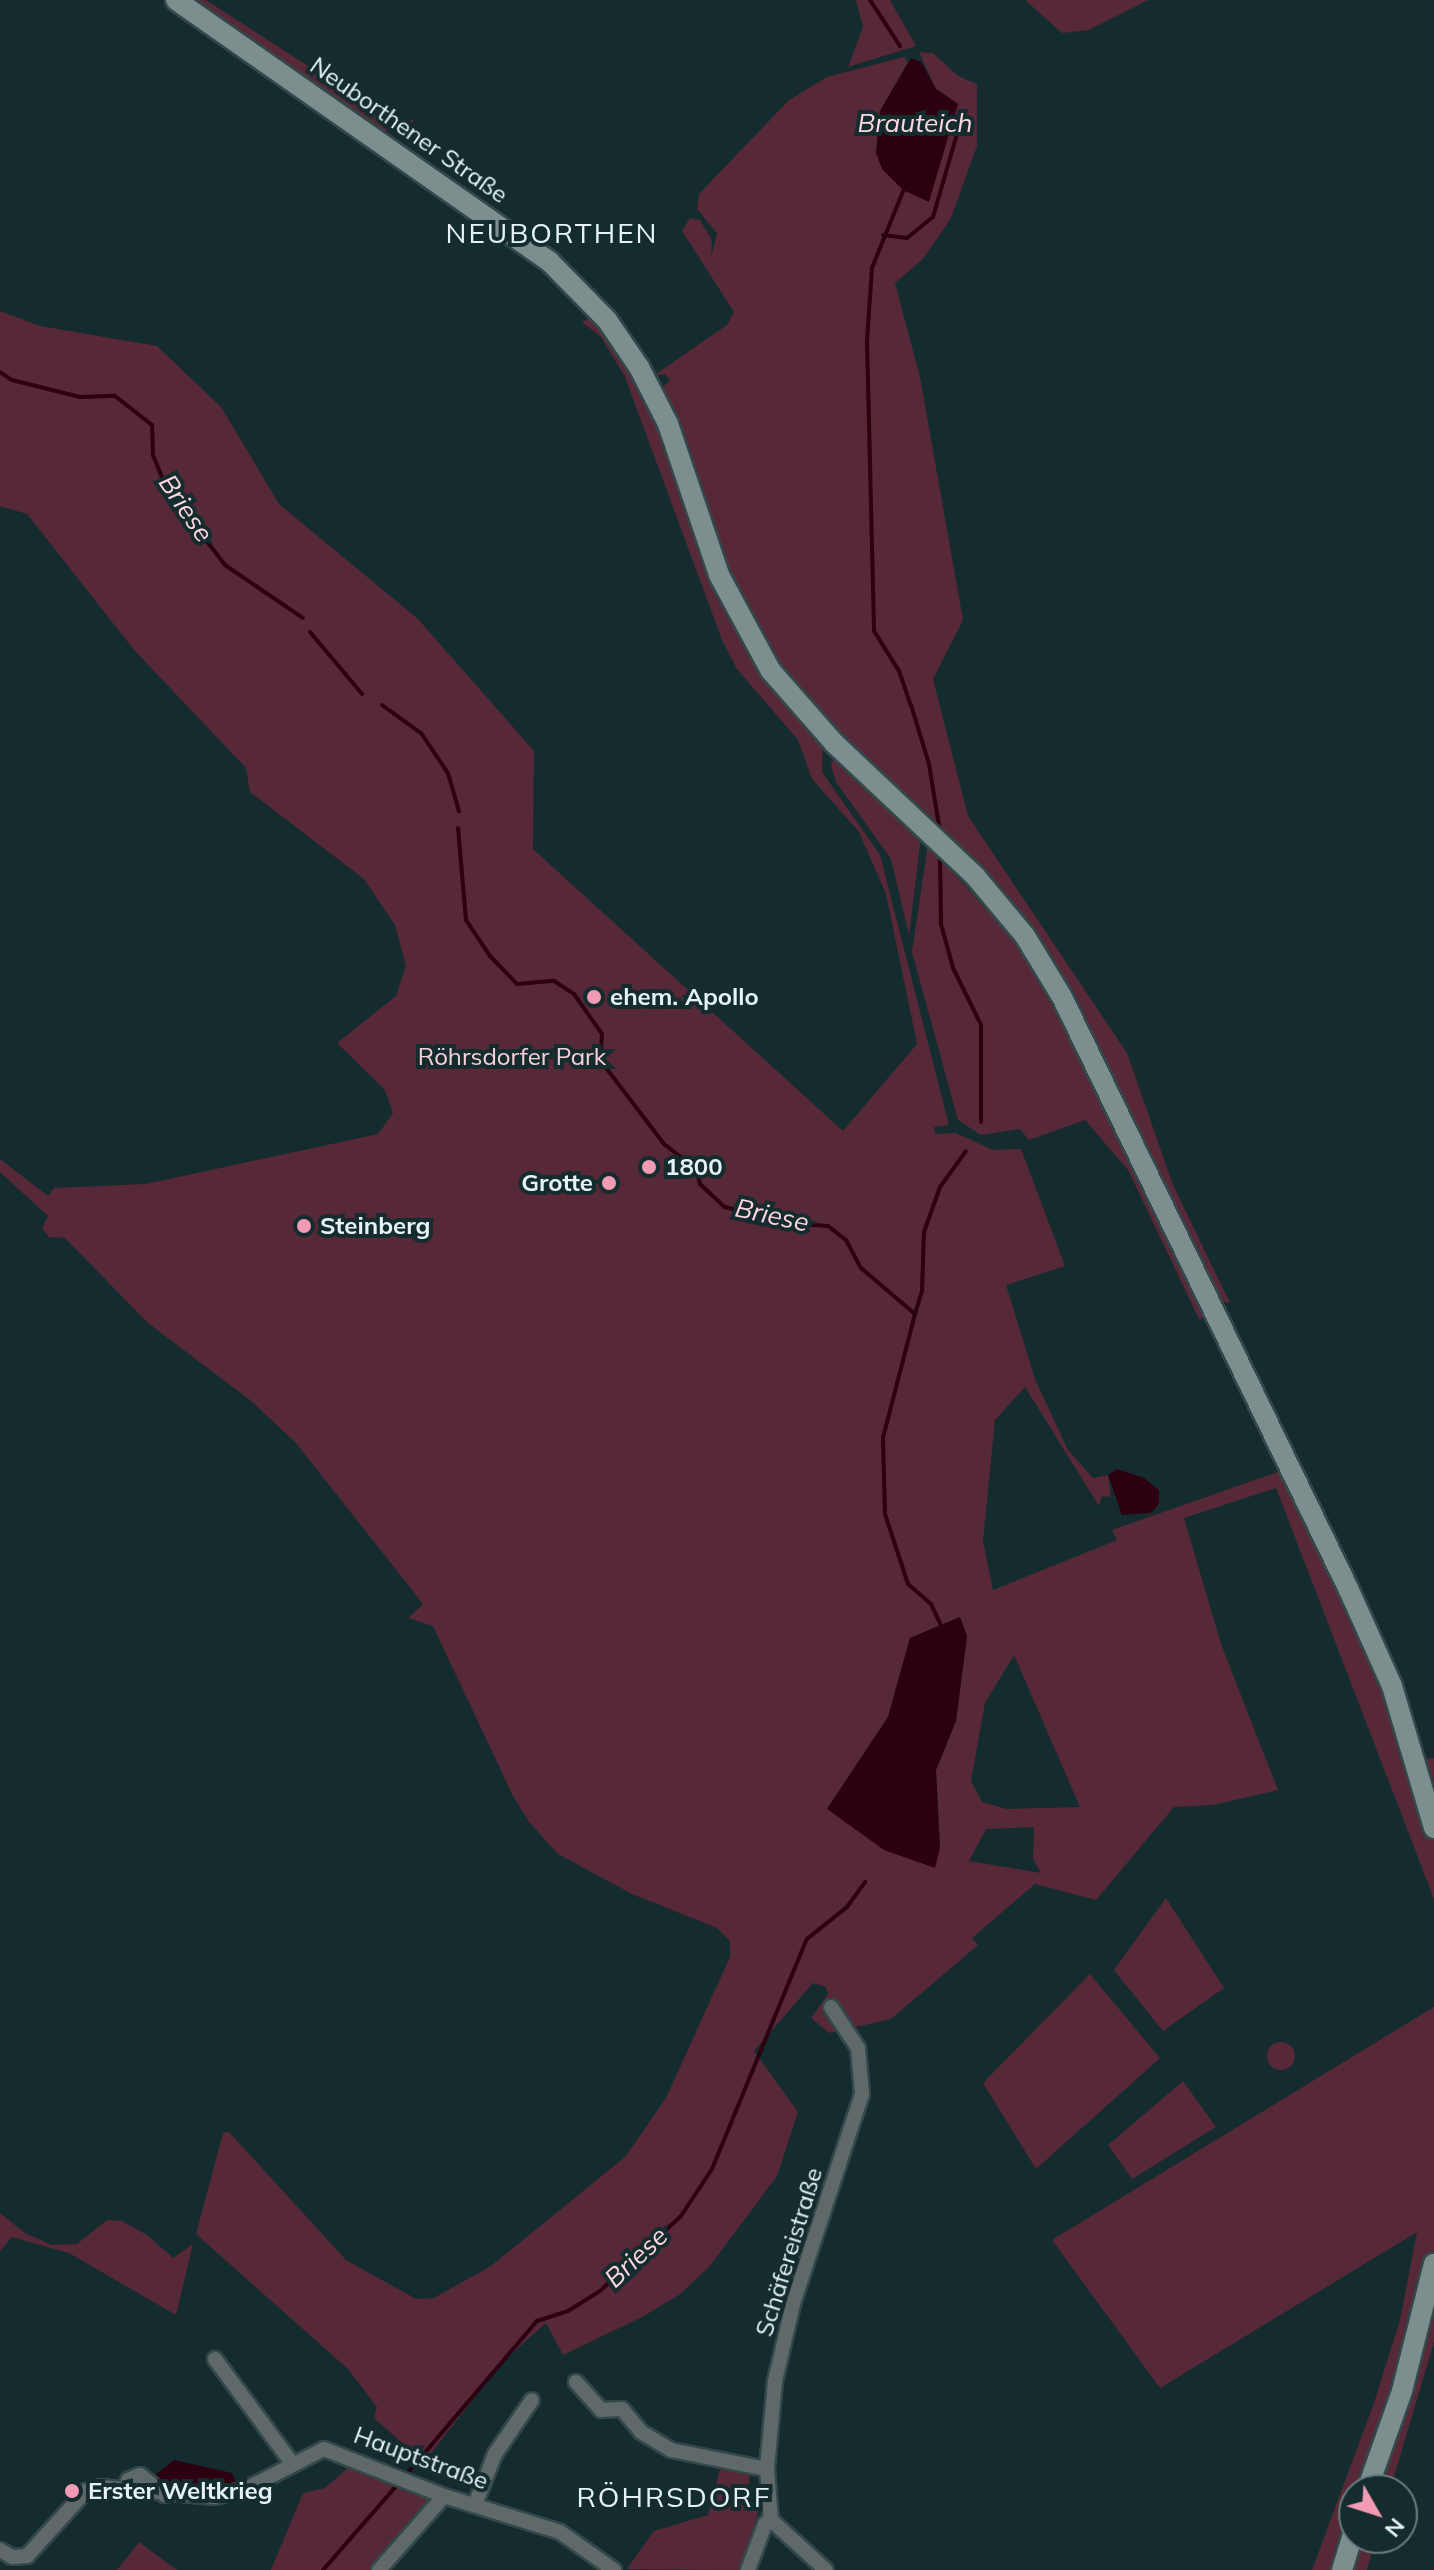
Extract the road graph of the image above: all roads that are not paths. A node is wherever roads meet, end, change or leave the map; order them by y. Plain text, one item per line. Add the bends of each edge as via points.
1 (176, 0) edge
2 (1434, 1828) edge
3 (831, 2007) dead end
4 (1433, 2277) edge
5 (215, 2359) dead end
6 (576, 2382) dead end
7 (532, 2400) dead end
8 (292, 2463) junction
9 (767, 2469) junction
10 (1372, 2474) edge
11 (128, 2480) dead end
12 (165, 2495) junction
13 (444, 2496) junction
14 (476, 2502) junction
15 (771, 2520) junction
16 (0, 2550) edge
17 (379, 2570) edge
18 (614, 2570) edge
19 (748, 2570) edge
20 (826, 2570) edge

1 - 2 main road, Neuborthener Straße via 501,225 578,287 639,367 668,424 719,575 758,652 813,720 975,876 1025,936 1062,997 1392,1686
3 - 9 street, Schäfereistraße via 858,2048 862,2094 791,2309 775,2381
4 - 10 main road
5 - 8 street
6 - 9 street via 601,2410 622,2409 657,2444 700,2458
7 - 14 street via 495,2454
8 - 12 street, Hauptstraße via 248,2488 215,2497
8 - 13 street, Hauptstraße via 324,2449
9 - 15 street, Schäfereistraße
11 - 12 street via 140,2475
12 - 16 street, Hauptstraße via 101,2487 86,2491 27,2556 12,2557
13 - 14 street, Hauptstraße
13 - 17 street
14 - 18 street, Hauptstraße via 560,2532
15 - 19 street
15 - 20 street

